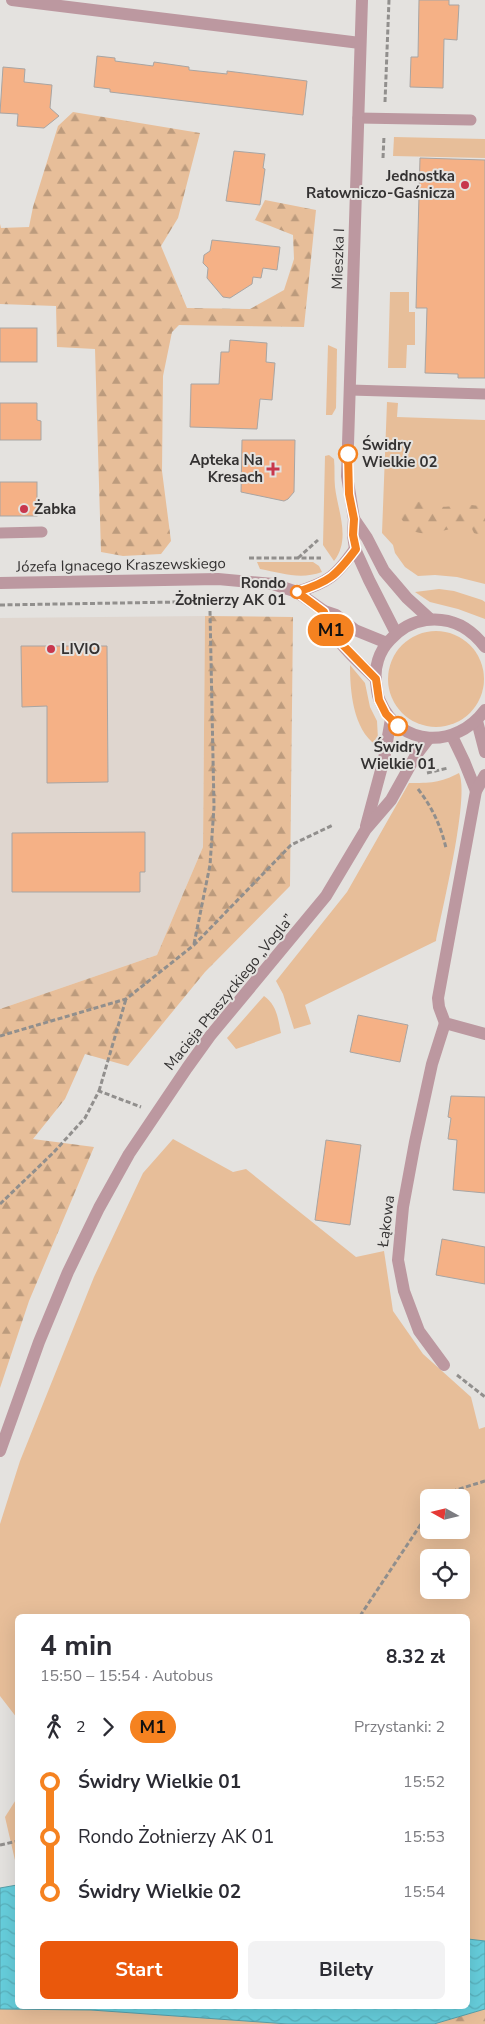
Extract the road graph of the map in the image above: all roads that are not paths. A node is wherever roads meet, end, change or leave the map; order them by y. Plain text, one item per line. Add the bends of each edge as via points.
1 (12, 0) edge
2 (362, 0) edge
3 (360, 43) junction
4 (358, 118) junction
5 (471, 120) dead end
6 (350, 390) junction
7 (485, 394) edge
8 (354, 519) junction
9 (42, 532) dead end
10 (0, 533) edge
11 (356, 549) junction
12 (0, 583) edge
13 (297, 592) junction
14 (324, 612) junction
15 (430, 620) junction
16 (396, 633) junction
17 (480, 634) edge
18 (387, 643) junction
19 (485, 647) edge
20 (376, 679) junction
21 (481, 716) edge
22 (391, 719) junction
23 (452, 736) junction
24 (429, 738) junction
25 (485, 752) edge
26 (485, 775) edge
27 (476, 792) junction
28 (366, 829) junction
29 (445, 1022) junction
30 (485, 1034) edge
31 (444, 1365) road end
32 (0, 1451) edge

1 - 3 street
2 - 3 street, Mieszka I
3 - 4 street, Mieszka I
4 - 5 lane
4 - 6 street, Mieszka I
6 - 7 lane
6 - 8 street, Mieszka I via 348,476
8 - 11 street, Mieszka I
8 - 15 street, Mieszka I via 384,571
9 - 10 lane
11 - 13 street via 325,582
11 - 16 street, Mieszka I
12 - 13 street, Józefa Ignacego Kraszewskiego via 218,579 273,584
13 - 14 street, Józefa Ignacego Kraszewskiego
14 - 18 street, Józefa Ignacego Kraszewskiego via 336,615 355,630
14 - 20 street, Józefa Ignacego Kraszewskiego via 336,638
15 - 16 street via 407,626
15 - 17 street via 452,621
16 - 18 street
17 - 19 street
18 - 20 street via 380,655
20 - 22 street via 379,700
21 - 23 street
21 - 25 street
22 - 24 street via 412,734
22 - 28 street, Macieja Ptaszyckiego „Vogla”
23 - 24 street
23 - 27 street
24 - 28 street, Macieja Ptaszyckiego „Vogla” via 411,762 391,800
26 - 27 street
27 - 29 street via 438,998
28 - 32 street, Macieja Ptaszyckiego „Vogla” via 326,896 210,1036 156,1112 116,1177 68,1272
29 - 30 street
29 - 31 street, Łąkowa via 432,1064 414,1150 402,1215 398,1260 404,1291 418,1331

